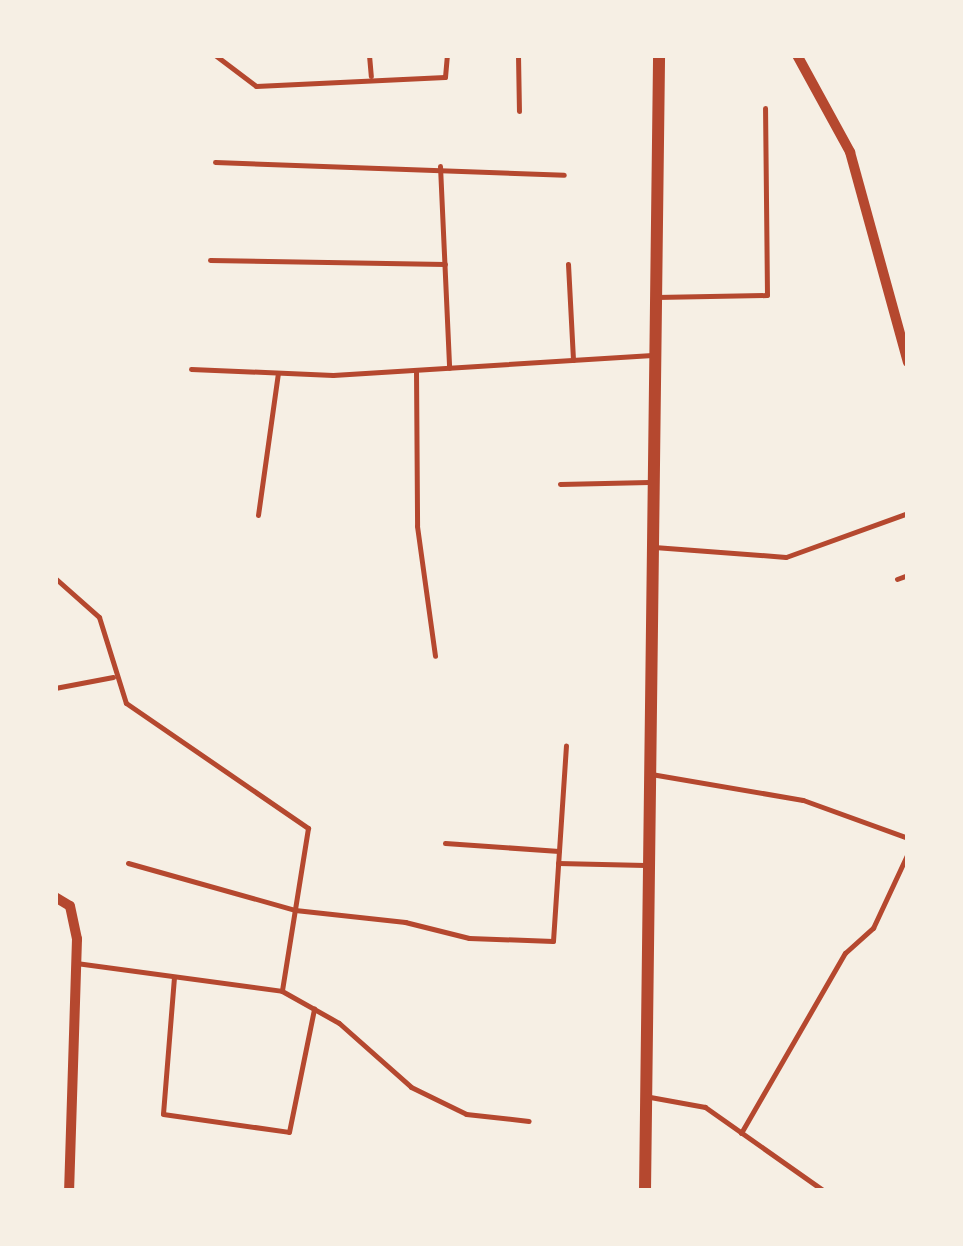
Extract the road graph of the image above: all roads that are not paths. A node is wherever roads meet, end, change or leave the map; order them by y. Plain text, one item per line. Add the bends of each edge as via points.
1 (215, 55) edge
2 (369, 55) edge
3 (446, 55) edge
4 (518, 55) edge
5 (659, 55) edge
6 (796, 55) edge
7 (370, 76) junction
8 (764, 108) dead end
9 (518, 111) dead end
10 (214, 162) dead end
11 (440, 166) junction
12 (564, 175) dead end
13 (210, 260) dead end
14 (445, 264) junction
15 (568, 264) dead end
16 (653, 297) junction
17 (906, 354) edge
18 (652, 355) junction
19 (573, 360) junction
20 (449, 368) junction
21 (191, 369) dead end
22 (416, 370) junction
23 (278, 373) junction
24 (649, 482) junction
25 (560, 484) dead end
26 (908, 513) edge
27 (258, 515) dead end
28 (649, 546) junction
29 (908, 576) edge
30 (55, 578) edge
31 (897, 579) dead end
32 (435, 656) dead end
33 (113, 677) junction
34 (55, 688) edge
35 (566, 745) dead end
36 (648, 773) junction
37 (908, 838) edge
38 (445, 843) dead end
39 (559, 851) junction
40 (908, 853) edge
41 (128, 863) dead end
42 (558, 863) junction
43 (647, 865) junction
44 (55, 898) edge
45 (295, 910) junction
46 (76, 963) junction
47 (174, 976) junction
48 (282, 992) junction
49 (314, 1009) junction
50 (646, 1096) junction
51 (529, 1121) dead end
52 (741, 1133) junction
53 (69, 1191) edge
54 (645, 1191) edge
55 (824, 1191) edge

1 - 7 lane via 256,86
2 - 7 lane
3 - 7 lane via 445,77
4 - 9 lane
5 - 16 street
6 - 17 street via 850,152
8 - 16 lane via 767,295
10 - 11 lane
11 - 12 lane
11 - 14 lane
13 - 14 lane
14 - 20 lane
15 - 19 lane
16 - 18 street
18 - 19 lane
18 - 24 street
19 - 20 lane
20 - 22 lane
21 - 23 lane
22 - 23 lane
22 - 32 lane via 417,526
23 - 27 lane
24 - 25 lane
24 - 28 street
26 - 28 lane via 786,557
28 - 36 street
29 - 31 lane
30 - 33 lane via 99,617
33 - 34 lane
33 - 45 lane via 126,703 308,828
35 - 39 lane
36 - 37 lane via 803,800
36 - 43 street
38 - 39 lane
39 - 42 lane
40 - 52 lane via 873,928 846,953
41 - 45 lane
42 - 43 lane
42 - 45 lane via 553,940 469,938 404,922
43 - 50 street
44 - 46 street via 70,906
45 - 48 lane
46 - 47 lane
46 - 53 street
47 - 48 lane
47 - 49 lane via 163,1114 289,1132
48 - 49 lane
49 - 51 lane via 339,1022 411,1088 466,1114
50 - 52 lane via 705,1107
50 - 54 street
52 - 55 lane

